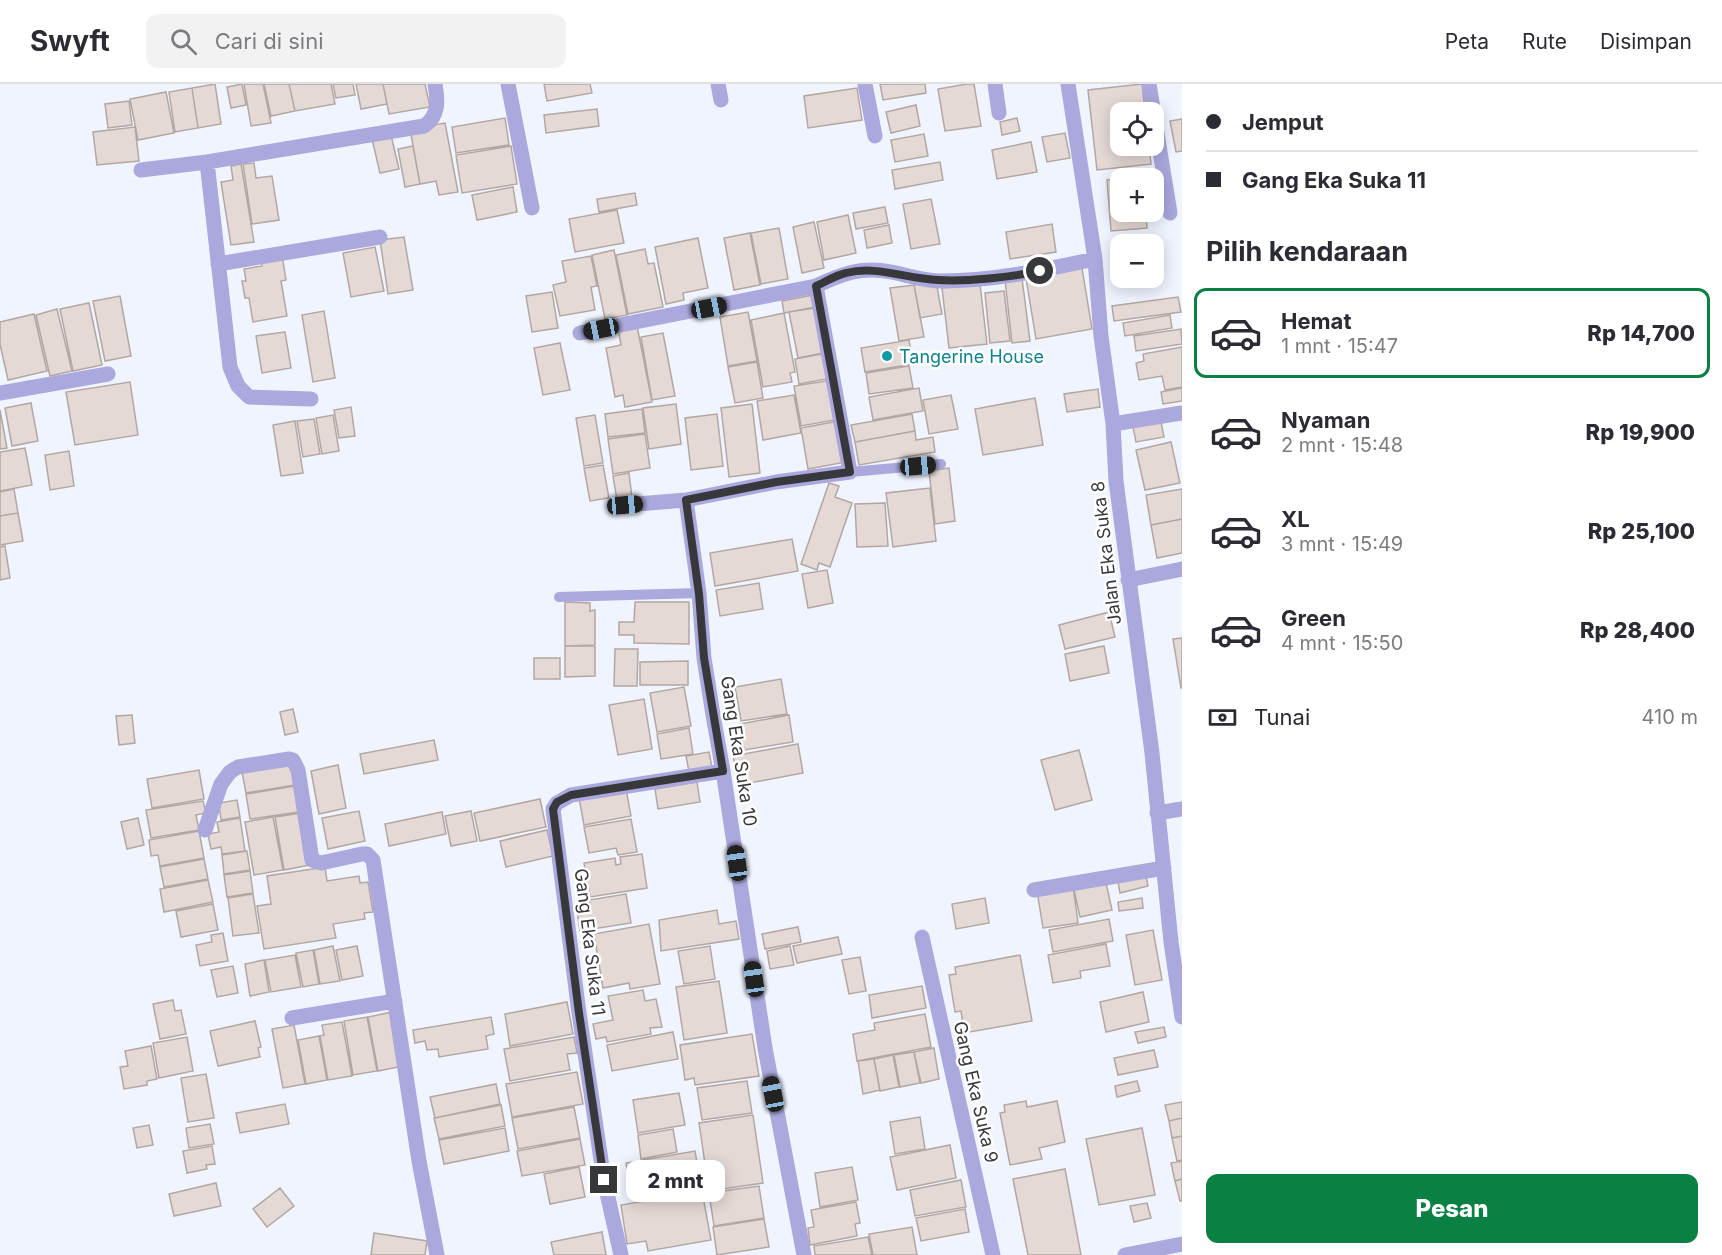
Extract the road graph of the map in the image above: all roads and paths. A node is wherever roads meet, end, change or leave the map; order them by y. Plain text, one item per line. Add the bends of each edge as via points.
1 (435, 84) edge
2 (508, 84) edge
3 (718, 84) edge
4 (865, 84) edge
5 (995, 84) edge
6 (1068, 84) edge
7 (1149, 84) edge
8 (721, 100) dead end
9 (999, 113) dead end
10 (875, 136) dead end
11 (207, 162) junction
12 (141, 170) dead end
13 (532, 208) dead end
14 (1170, 213) dead end
15 (380, 237) dead end
16 (1095, 259) junction
17 (218, 264) junction
18 (816, 286) junction
19 (580, 333) dead end
20 (108, 374) dead end
21 (0, 393) edge
22 (311, 399) dead end
23 (1182, 412) edge
24 (1113, 424) junction
25 (941, 464) dead end
26 (850, 472) junction
27 (686, 500) junction
28 (625, 505) dead end
29 (1182, 569) edge
30 (1128, 580) junction
31 (699, 594) junction
32 (559, 597) dead end
33 (723, 771) junction
34 (1182, 809) edge
35 (1158, 813) junction
36 (205, 830) dead end
37 (1164, 868) junction
38 (1034, 890) dead end
39 (922, 937) dead end
40 (395, 1001) junction
41 (1182, 1017) edge
42 (292, 1018) dead end
43 (1182, 1244) edge
44 (437, 1255) edge
45 (621, 1255) edge
46 (804, 1255) edge
47 (993, 1255) edge
48 (1125, 1255) edge

1 - 11 street via 436,111 423,126
2 - 13 street
3 - 8 street
4 - 10 street
5 - 9 street
6 - 16 street, Jalan Eka Suka 8
7 - 14 street
11 - 12 street
11 - 17 street
15 - 17 street
16 - 18 street via 1022,275 941,281 889,271 861,271 845,273
16 - 24 street, Jalan Eka Suka 8
17 - 22 street via 230,367 238,386 249,397
18 - 19 street
18 - 26 street
20 - 21 street
23 - 24 street
24 - 30 street, Jalan Eka Suka 8
25 - 26 lane
26 - 27 street
27 - 28 street
27 - 31 street, Gang Eka Suka 10
29 - 30 street
30 - 35 street, Jalan Eka Suka 8
31 - 32 lane
31 - 33 street, Gang Eka Suka 10 via 704,658
33 - 45 street, Gang Eka Suka 11 via 571,795 557,802 553,809 604,1180
33 - 46 street, Gang Eka Suka 10 via 765,1048
34 - 35 street
35 - 37 street, Jalan Eka Suka 8
36 - 40 street via 221,784 230,772 285,758 293,760 298,770 312,860 321,863 362,854 373,860
37 - 38 street
37 - 41 street, Jalan Eka Suka 8
39 - 47 street, Gang Eka Suka 9
40 - 42 street
40 - 44 street
43 - 48 street

